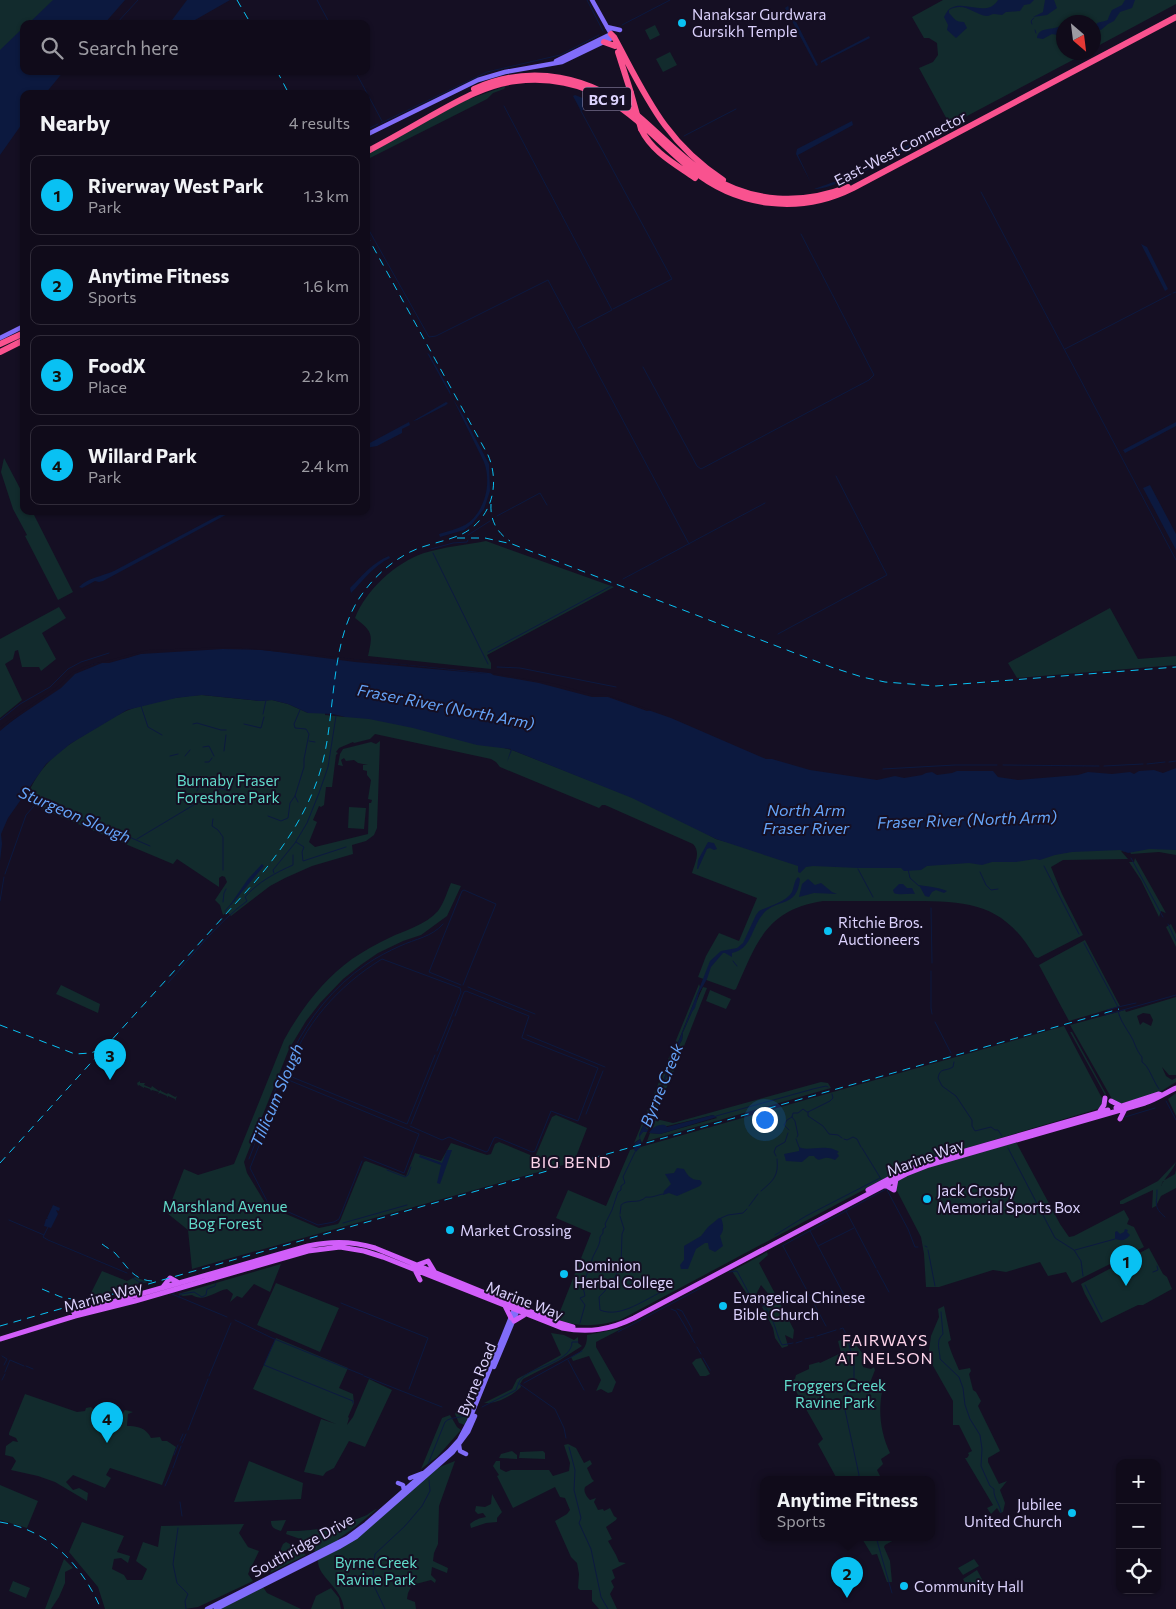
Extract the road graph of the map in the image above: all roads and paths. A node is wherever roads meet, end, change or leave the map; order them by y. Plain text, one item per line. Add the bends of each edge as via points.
1 (592, 0) edge
2 (1176, 16) edge
3 (607, 26) junction
4 (620, 30) dead end
5 (612, 36) junction
6 (603, 40) junction
7 (615, 46) junction
8 (370, 133) edge
9 (370, 147) edge
10 (370, 150) edge
11 (833, 197) junction
12 (806, 198) junction
13 (20, 328) edge
14 (20, 336) edge
15 (20, 336) edge
16 (0, 338) edge
17 (20, 342) edge
18 (0, 344) edge
19 (0, 348) edge
20 (0, 352) edge
21 (1176, 1088) edge
22 (1123, 1108) junction
23 (1099, 1112) junction
24 (1120, 1119) dead end
25 (896, 1179) junction
26 (882, 1186) junction
27 (416, 1267) junction
28 (420, 1280) dead end
29 (519, 1298) dead end
30 (506, 1304) junction
31 (517, 1309) junction
32 (525, 1315) junction
33 (512, 1319) junction
34 (0, 1338) edge
35 (460, 1445) junction
36 (448, 1454) junction
37 (466, 1454) dead end
38 (424, 1473) junction
39 (410, 1478) dead end
40 (398, 1483) dead end
41 (404, 1490) junction
42 (207, 1609) edge
43 (216, 1609) edge

1 - 3 main road
2 - 11 highway, East-West Connector / BC 91 via 863,184
2 - 12 highway, East-West Connector / BC 91 via 854,184
3 - 4 main road
3 - 5 main road
3 - 6 main road
5 - 6 main road
5 - 7 highway
5 - 12 highway via 656,115 702,166 748,191 776,197
6 - 7 highway
6 - 8 main road via 557,64 478,80
7 - 11 highway, bridge via 641,129 664,157 714,190 741,202 767,208 794,208
9 - 12 highway, East-West Connector / BC 91 via 482,85 521,75 556,76 613,96 703,172 726,186 762,198
10 - 11 highway, East-West Connector / BC 91 via 482,90 517,81 553,81 586,89 610,101 691,170 730,193 754,201 784,205
13 - 16 main road
14 - 18 highway
15 - 19 highway
17 - 20 highway
21 - 22 main road, Marine Way
22 - 23 main road, Marine Way
22 - 23 main road via 1108,1099
22 - 24 main road
22 - 25 main road, Marine Way via 929,1165
23 - 31 main road, Marine Way via 914,1167 621,1321 573,1327
25 - 26 main road, Marine Way
25 - 26 main road via 894,1190
26 - 32 main road, Marine Way via 618,1325 600,1330 578,1330
27 - 28 main road
27 - 30 main road, Marine Way
27 - 30 main road, Marine Way via 428,1261 434,1272
27 - 34 main road, Marine Way via 359,1249 319,1248
27 - 34 main road, Marine Way via 370,1246 329,1243 180,1283 170,1278 162,1288 79,1311
29 - 30 main road
30 - 31 main road, Marine Way
30 - 33 main road
31 - 32 main road, Marine Way
31 - 33 main road, Byrne Road
32 - 33 main road
33 - 35 main road, Byrne Road via 471,1426
33 - 36 main road, Byrne Road via 469,1421
35 - 36 main road, Byrne Road
35 - 37 main road via 460,1451
36 - 38 main road, Southridge Drive
36 - 43 main road, Southridge Drive via 356,1536
38 - 39 main road
38 - 41 main road, Southridge Drive
40 - 41 main road
41 - 42 main road, Southridge Drive via 348,1538

